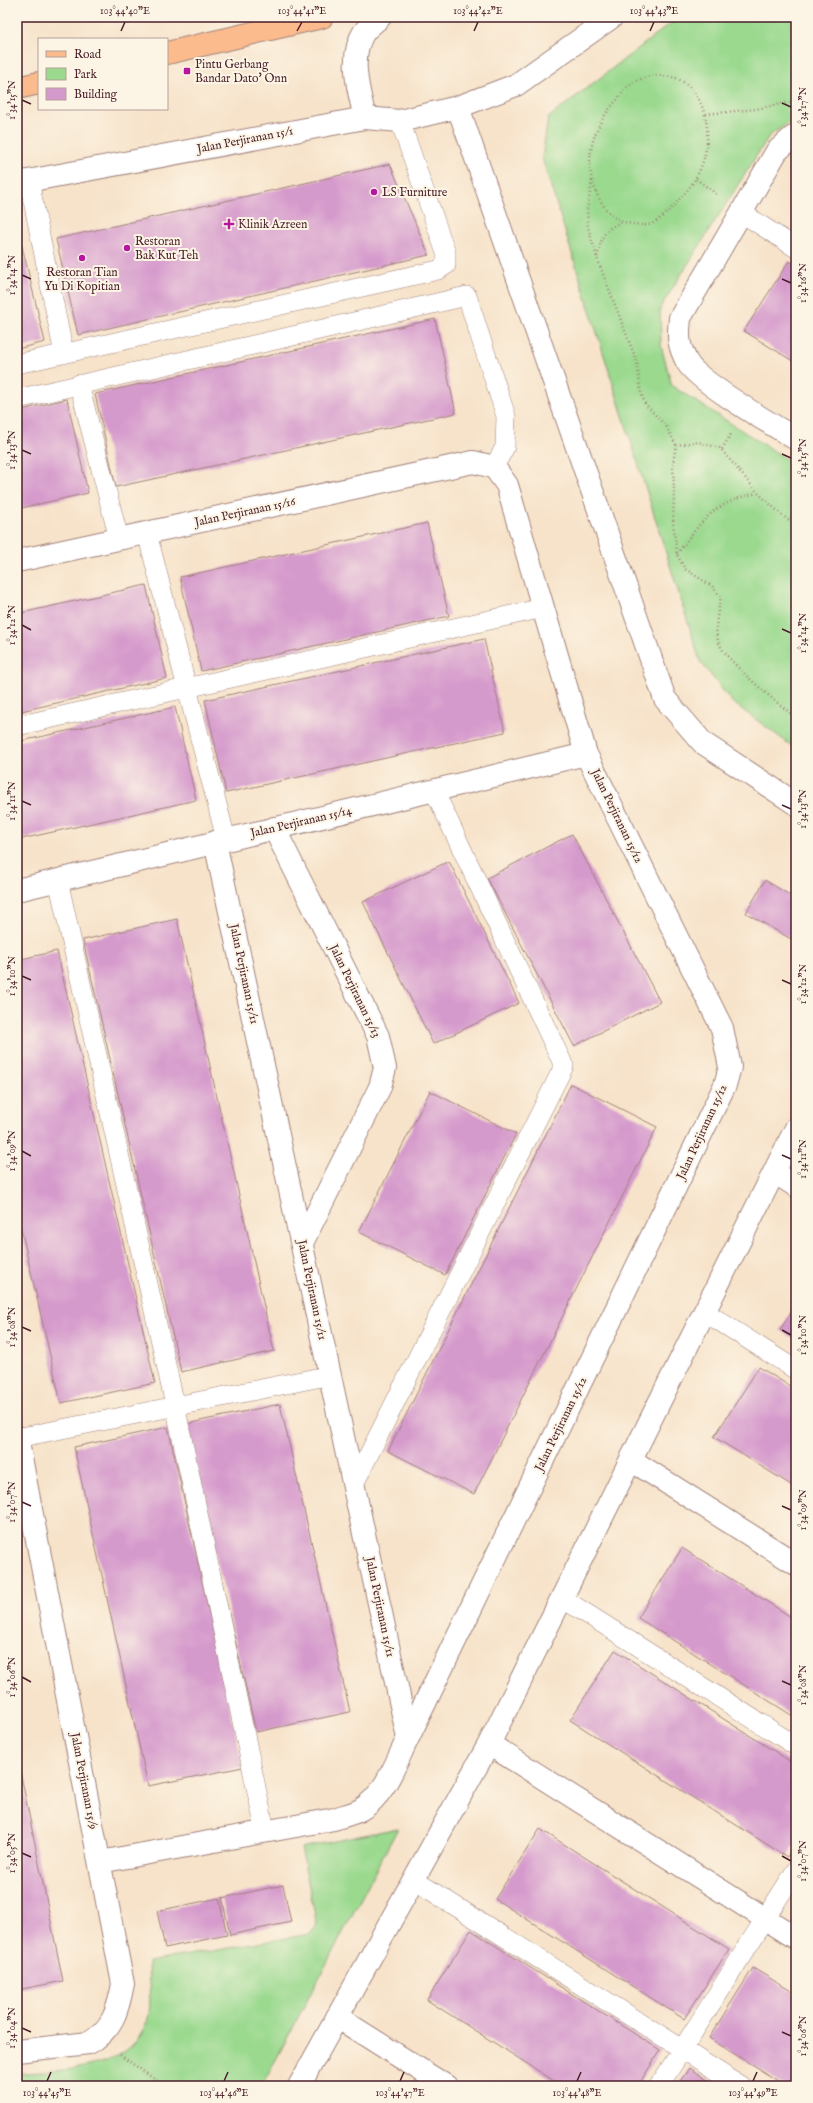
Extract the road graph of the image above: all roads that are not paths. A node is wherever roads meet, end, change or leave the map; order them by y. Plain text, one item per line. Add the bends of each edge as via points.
1 (322, 17) edge
2 (380, 17) edge
3 (612, 17) edge
4 (168, 53) edge
5 (38, 83) edge
6 (17, 88) edge
7 (458, 107) junction
8 (365, 118) junction
9 (400, 121) junction
10 (796, 137) edge
11 (23, 182) edge
12 (742, 213) junction
13 (796, 248) edge
14 (64, 354) junction
15 (17, 364) edge
16 (79, 384) junction
17 (17, 399) edge
18 (796, 439) edge
19 (494, 467) junction
20 (147, 534) junction
21 (119, 539) junction
22 (17, 561) edge
23 (543, 608) junction
24 (187, 688) junction
25 (17, 726) edge
26 (586, 754) junction
27 (434, 790) junction
28 (796, 804) edge
29 (274, 828) junction
30 (221, 841) junction
31 (58, 880) junction
32 (17, 890) edge
33 (796, 1128) edge
34 (774, 1172) junction
35 (796, 1186) edge
36 (302, 1243) junction
37 (705, 1312) junction
38 (796, 1370) edge
39 (331, 1375) junction
40 (175, 1405) junction
41 (17, 1438) edge
42 (631, 1460) junction
43 (354, 1484) junction
44 (796, 1564) edge
45 (562, 1598) junction
46 (408, 1738) junction
47 (489, 1744) junction
48 (796, 1746) edge
49 (265, 1830) junction
50 (100, 1862) junction
51 (796, 1870) edge
52 (414, 1880) junction
53 (765, 1919) junction
54 (796, 1938) edge
55 (337, 2017) junction
56 (682, 2049) junction
57 (17, 2051) edge
58 (299, 2086) edge
59 (446, 2086) edge
60 (659, 2086) edge
61 (741, 2086) edge

1 - 4 main road
2 - 8 street via 364,32 357,52 357,80
3 - 7 street, Jalan Perjiranan 15/1 via 516,85
5 - 6 main road
7 - 9 street, Jalan Perjiranan 15/1
7 - 28 street via 665,699 703,743
8 - 9 street, Jalan Perjiranan 15/1
8 - 11 street, Jalan Perjiranan 15/1
9 - 14 lane via 446,253 446,265 438,270
10 - 12 street via 777,151
11 - 14 lane
12 - 13 lane
12 - 18 street via 680,318 678,337 688,363 703,379
14 - 15 lane
16 - 17 lane
16 - 19 lane via 467,296 506,416 505,447
16 - 21 lane
19 - 20 street, Jalan Perjiranan 15/16 via 473,462
19 - 23 street, Jalan Perjiranan 15/12 via 507,485
20 - 21 street, Jalan Perjiranan 15/16
20 - 24 lane
21 - 22 street, Jalan Perjiranan 15/16
23 - 24 lane
23 - 26 street, Jalan Perjiranan 15/12
24 - 25 lane
24 - 30 lane
26 - 27 street, Jalan Perjiranan 15/14
26 - 46 street, Jalan Perjiranan 15/12 via 722,1028 730,1067 725,1085
27 - 29 street, Jalan Perjiranan 15/14
27 - 43 lane via 564,1066
29 - 30 street, Jalan Perjiranan 15/14
29 - 36 street, Jalan Perjiranan 15/13 via 378,1036 385,1068 380,1087
30 - 31 street, Jalan Perjiranan 15/14
30 - 36 street, Jalan Perjiranan 15/11
31 - 32 street, Jalan Perjiranan 15/14
31 - 40 lane
33 - 34 street
34 - 35 street
34 - 37 street
36 - 39 street, Jalan Perjiranan 15/11
37 - 38 lane
37 - 42 street
39 - 40 lane
39 - 43 street, Jalan Perjiranan 15/11
40 - 41 lane
40 - 49 lane
41 - 50 street, Jalan Perjiranan 15/9
42 - 44 street
42 - 45 street
43 - 46 street, Jalan Perjiranan 15/11
45 - 47 street
45 - 48 lane
46 - 49 street, Jalan Perjiranan 15/12 via 376,1797 360,1810 334,1819
47 - 52 street
47 - 53 street
49 - 50 street, Jalan Perjiranan 15/12
50 - 57 street, Jalan Perjiranan 15/9 via 123,1984 119,2007 112,2024 97,2039 89,2043
51 - 53 lane
52 - 55 street
52 - 56 lane
53 - 54 street
53 - 56 lane
55 - 58 street
55 - 59 street
56 - 60 lane
56 - 61 lane

